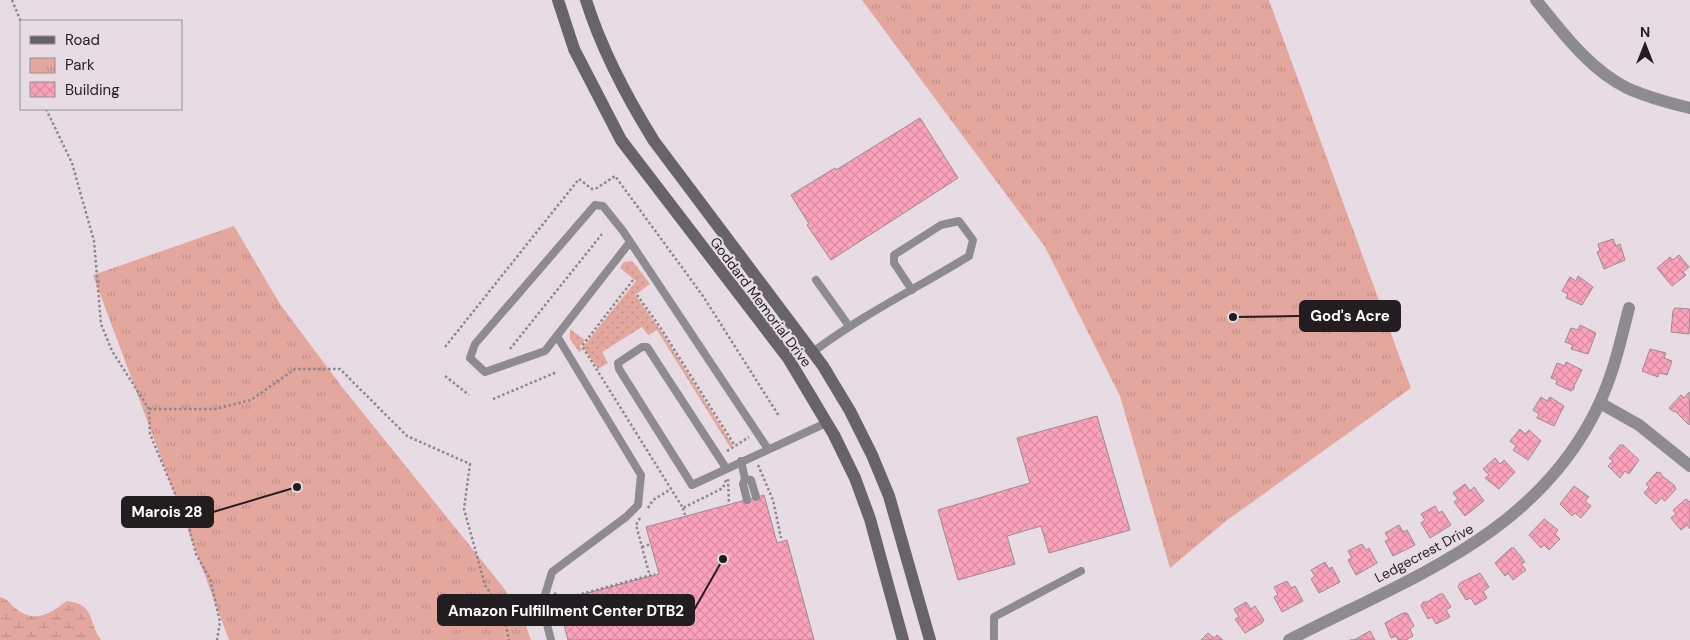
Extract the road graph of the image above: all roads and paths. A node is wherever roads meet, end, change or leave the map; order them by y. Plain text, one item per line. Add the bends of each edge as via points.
1 (12, 0) edge
2 (558, 0) edge
3 (586, 0) edge
4 (1536, 0) edge
5 (20, 20) edge
6 (1690, 108) edge
7 (46, 110) edge
8 (602, 234) dead end
9 (630, 242) junction
10 (816, 280) dead end
11 (912, 290) junction
12 (637, 295) dead end
13 (1629, 308) dead end
14 (849, 326) junction
15 (557, 336) junction
16 (510, 349) dead end
17 (813, 352) junction
18 (557, 372) dead end
19 (445, 376) dead end
20 (469, 395) dead end
21 (493, 399) dead end
22 (1600, 403) junction
23 (148, 409) junction
24 (826, 423) junction
25 (749, 437) dead end
26 (735, 446) junction
27 (768, 449) junction
28 (724, 453) dead end
29 (767, 460) dead end
30 (741, 461) junction
31 (1690, 466) edge
32 (726, 468) junction
33 (728, 479) dead end
34 (746, 479) junction
35 (671, 489) dead end
36 (756, 497) dead end
37 (747, 500) dead end
38 (729, 503) dead end
39 (683, 508) dead end
40 (684, 515) dead end
41 (779, 522) junction
42 (774, 523) dead end
43 (781, 538) dead end
44 (651, 544) dead end
45 (642, 546) junction
46 (1081, 572) dead end
47 (649, 573) dead end
48 (655, 574) dead end
49 (547, 588) junction
50 (217, 640) edge
51 (509, 640) edge
52 (551, 640) edge
53 (904, 640) edge
54 (930, 640) edge
55 (994, 640) edge
56 (1289, 640) edge

1 - 5 path
2 - 24 main road, Goddard Memorial Drive via 574,49 621,140 788,358
3 - 17 main road, Goddard Memorial Drive via 603,48 632,107 654,141
4 - 6 street via 1581,53 1606,75 1638,93
7 - 23 path via 72,163 94,241 101,324 112,351
8 - 16 path
9 - 15 lane
9 - 15 lane via 603,206 594,205 475,344 470,358 484,372 545,351
9 - 27 lane
10 - 14 lane
11 - 11 lane via 968,256 973,240 959,221 941,225 894,255 894,263
11 - 14 lane
12 - 26 path
13 - 22 street, Ledgecrest Drive
14 - 17 lane
15 - 49 lane via 641,475 638,505 552,572
17 - 54 main road, Goddard Memorial Drive via 850,411 881,476 912,569
18 - 21 path
19 - 20 path
22 - 31 street via 1639,425
22 - 56 street, Ledgecrest Drive via 1563,463 1521,508 1487,536
23 - 50 path via 150,434 189,527 196,554 210,579 220,622
23 - 51 path via 215,409 251,400 296,369 340,369 407,436 470,464 464,509 485,585 503,612
24 - 27 lane
24 - 53 main road, Goddard Memorial Drive via 846,458 868,512
25 - 26 path
26 - 28 path
27 - 30 lane
29 - 41 path via 758,464
30 - 32 lane
30 - 34 lane
32 - 32 lane via 692,485 618,369 618,362 642,347 648,347
33 - 38 path
34 - 36 lane via 751,480
34 - 37 lane via 743,484
35 - 45 path via 653,500 636,525
39 - 40 path
41 - 42 path
41 - 43 path
44 - 45 path
45 - 47 path
46 - 55 lane via 994,617
48 - 49 path via 564,599
49 - 52 lane via 542,605

